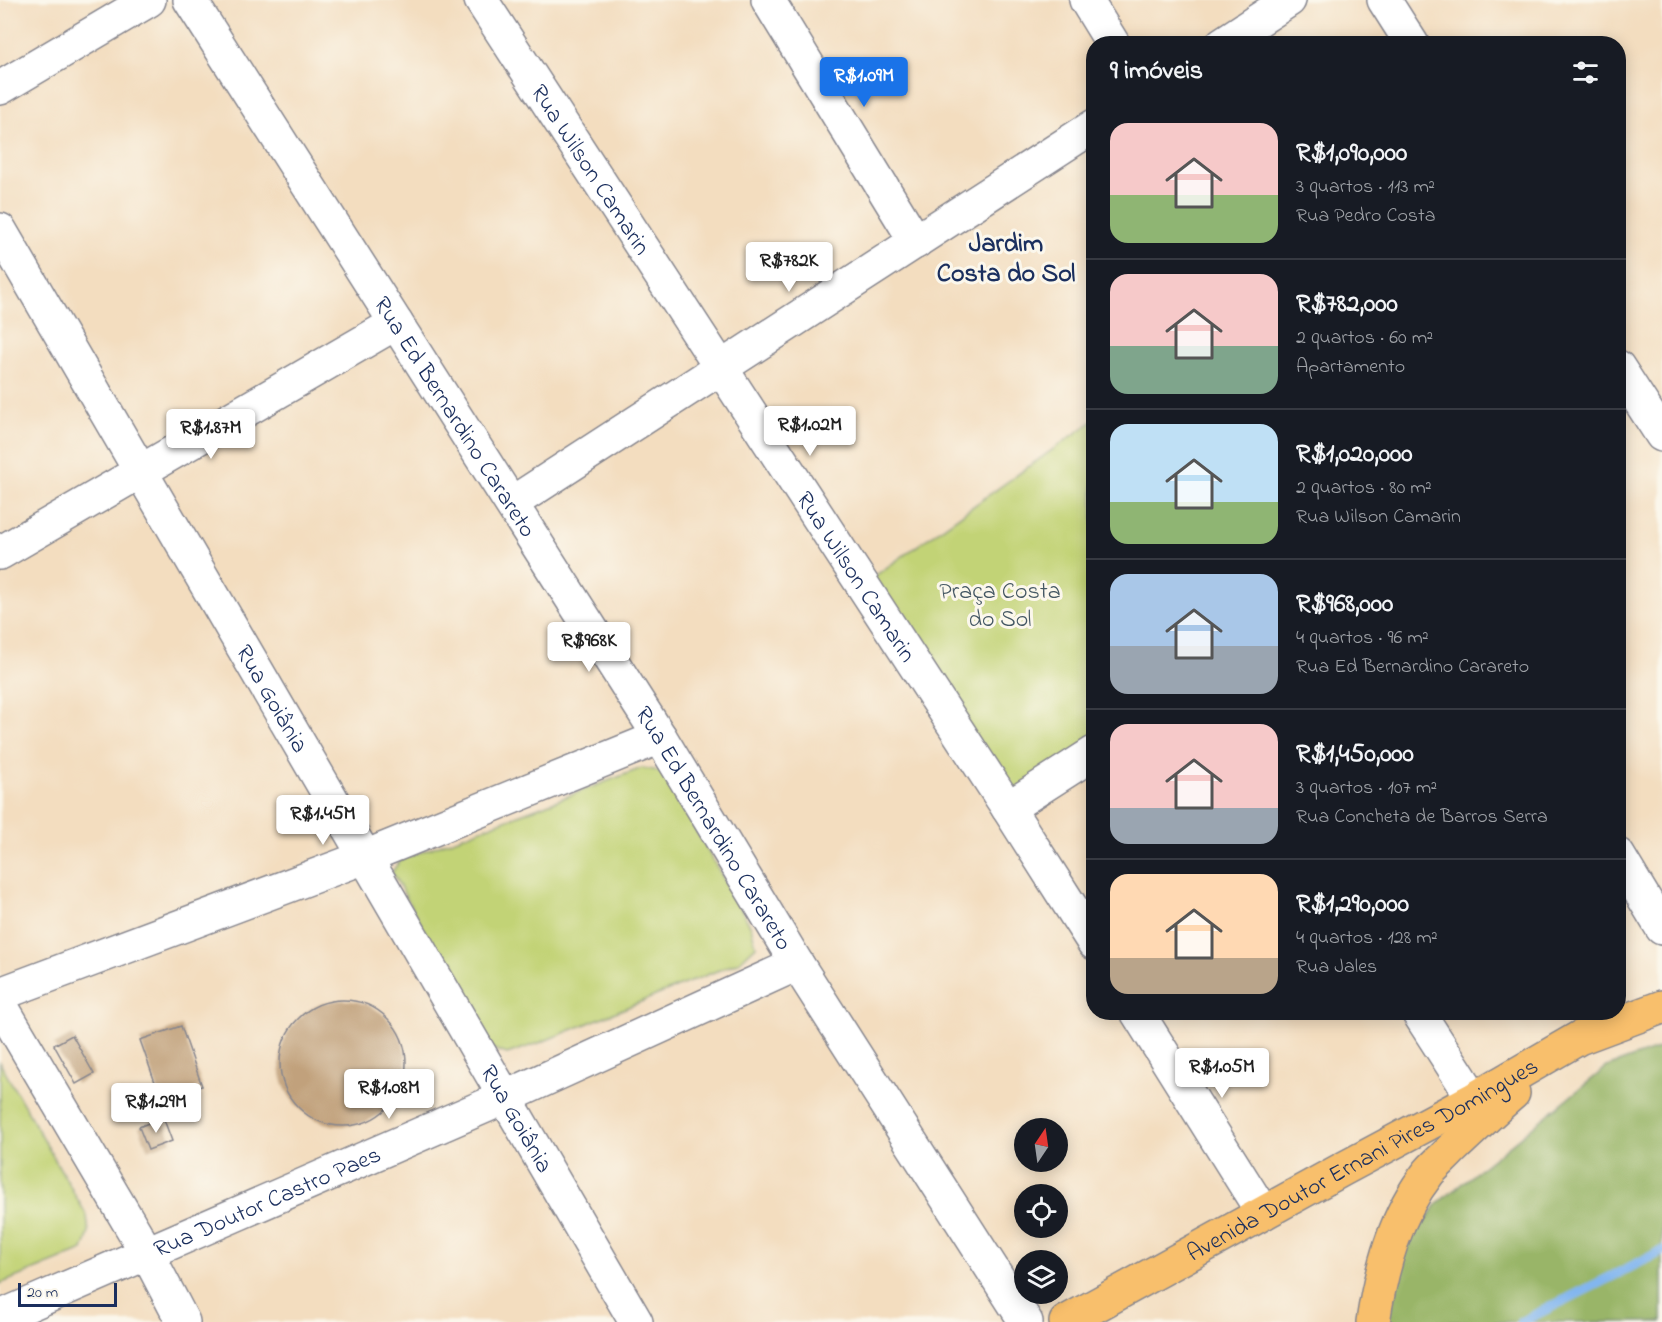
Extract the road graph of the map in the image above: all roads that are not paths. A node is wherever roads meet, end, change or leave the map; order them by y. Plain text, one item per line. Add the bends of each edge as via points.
1 (149, 0) edge
2 (190, 0) edge
3 (481, 0) edge
4 (768, 0) edge
5 (1086, 0) edge
6 (1289, 0) edge
7 (1384, 0) edge
8 (1108, 36) edge
9 (1234, 36) edge
10 (1407, 36) edge
11 (0, 88) edge
12 (1086, 131) edge
13 (0, 230) edge
14 (916, 242) junction
15 (396, 322) junction
16 (721, 367) junction
17 (1626, 379) edge
18 (1662, 435) edge
19 (141, 471) junction
20 (512, 503) junction
21 (0, 553) edge
22 (660, 736) junction
23 (1086, 758) edge
24 (1008, 808) junction
25 (365, 857) junction
26 (1626, 868) edge
27 (1662, 927) edge
28 (1086, 931) edge
29 (797, 964) junction
30 (0, 994) edge
31 (0, 1004) edge
32 (1662, 1007) edge
33 (1142, 1020) edge
34 (1423, 1020) edge
35 (1579, 1038) junction
36 (506, 1097) junction
37 (1474, 1099) junction
38 (1263, 1213) junction
39 (147, 1252) junction
40 (0, 1317) edge
41 (183, 1322) edge
42 (636, 1322) edge
43 (1026, 1322) edge
44 (1066, 1322) edge
45 (1373, 1322) edge

1 - 11 street
2 - 15 street, Rua Ed Bernardino Carareto
3 - 16 street, Rua Wilson Camarin
4 - 14 street
5 - 8 street
6 - 9 street
7 - 10 street
12 - 14 street
13 - 19 street, Rua Goiânia
14 - 16 street
15 - 19 street
15 - 20 street, Rua Ed Bernardino Carareto
16 - 20 street
16 - 24 street, Rua Wilson Camarin
17 - 18 street
19 - 21 street
19 - 25 street, Rua Goiânia
20 - 22 street, Rua Ed Bernardino Carareto
22 - 25 street
22 - 29 street, Rua Ed Bernardino Carareto
23 - 24 street
24 - 28 street, Rua Wilson Camarin
25 - 30 street
25 - 36 street, Rua Goiânia
26 - 27 street
29 - 36 street, Rua Doutor Castro Paes
29 - 43 street, Rua Ed Bernardino Carareto
31 - 39 street
32 - 35 main road, Avenida Doutor Ernani Pires Domingues
33 - 38 street
34 - 37 street
35 - 37 main road, Avenida Doutor Ernani Pires Domingues
35 - 45 main road via 1487,1115 1430,1172 1408,1204 1390,1244
36 - 39 street, Rua Doutor Castro Paes
36 - 42 street, Rua Goiânia
37 - 38 main road, Avenida Doutor Ernani Pires Domingues
38 - 44 main road, Avenida Doutor Ernani Pires Domingues
39 - 40 street, Rua Doutor Castro Paes
39 - 41 street

